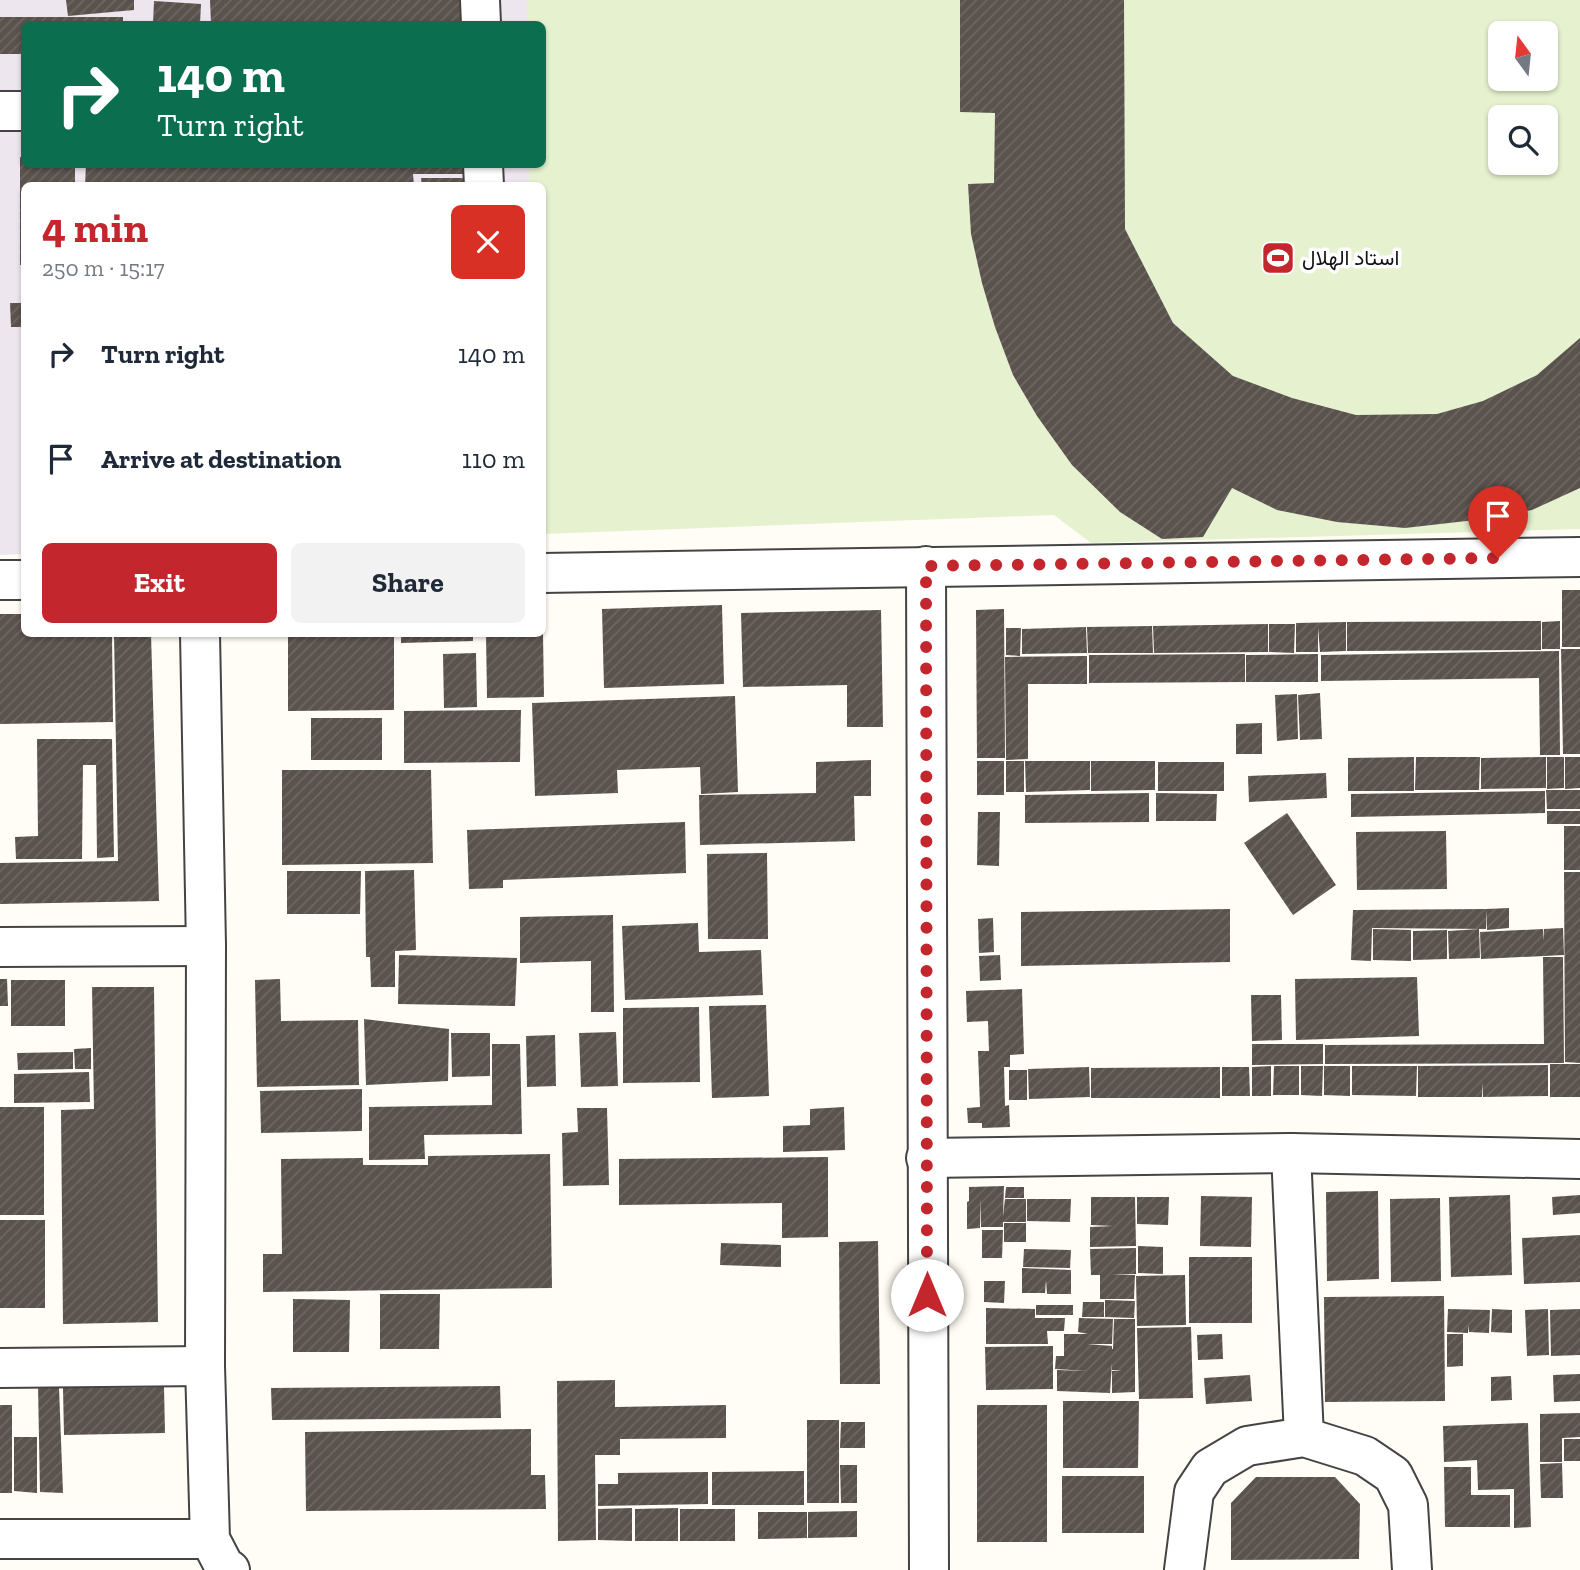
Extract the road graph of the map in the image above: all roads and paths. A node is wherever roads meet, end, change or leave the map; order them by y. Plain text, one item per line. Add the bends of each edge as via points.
1 (481, 0) edge
2 (481, 21) edge
3 (0, 111) edge
4 (21, 111) edge
5 (1580, 557) edge
6 (926, 566) junction
7 (546, 573) edge
8 (0, 580) edge
9 (21, 580) edge
10 (200, 637) edge
11 (206, 946) junction
12 (0, 947) edge
13 (1291, 1153) junction
14 (926, 1158) junction
15 (1580, 1158) edge
16 (205, 1366) junction
17 (0, 1368) edge
18 (1304, 1437) junction
19 (0, 1539) edge
20 (220, 1554) edge
21 (929, 1570) edge
22 (1184, 1570) edge
23 (1412, 1570) edge

1 - 2 street
3 - 4 street
5 - 6 street
6 - 7 street
6 - 14 street
8 - 9 street
10 - 11 street
11 - 12 street
11 - 16 street
13 - 14 street
13 - 15 street
13 - 18 street
14 - 21 street
16 - 17 street
16 - 20 street
18 - 22 street via 1247,1446 1210,1468 1194,1492
18 - 23 street via 1366,1455 1393,1475 1408,1505
19 - 20 street

